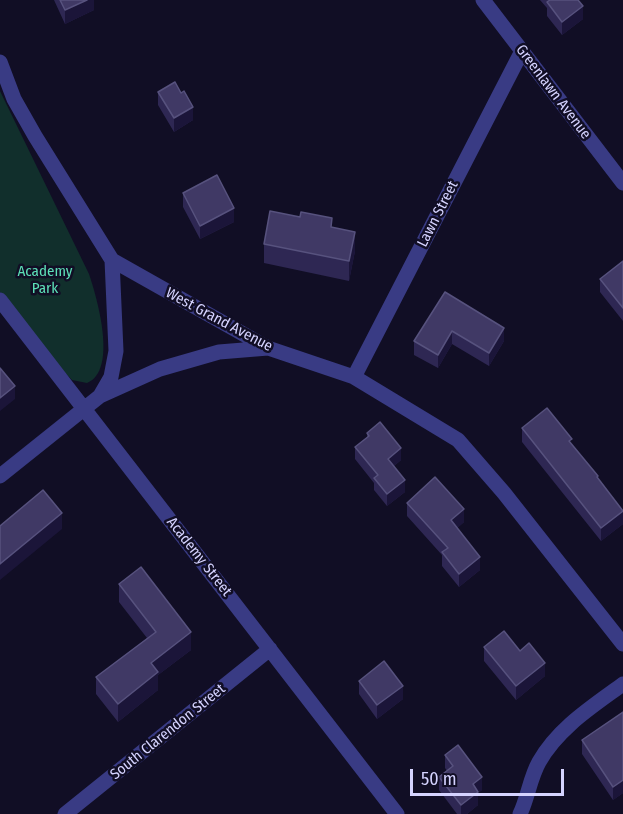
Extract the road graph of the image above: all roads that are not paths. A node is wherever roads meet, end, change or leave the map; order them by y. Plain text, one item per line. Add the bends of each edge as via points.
1 (483, 0) edge
2 (522, 51) junction
3 (0, 63) edge
4 (623, 183) edge
5 (112, 260) junction
6 (0, 300) edge
7 (267, 348) junction
8 (354, 377) junction
9 (100, 396) junction
10 (84, 409) junction
11 (0, 476) edge
12 (623, 644) edge
13 (270, 649) junction
14 (623, 684) edge
15 (65, 814) edge
16 (397, 814) edge
17 (520, 814) edge

1 - 2 street, Greenlawn Avenue
2 - 4 street, Greenlawn Avenue
2 - 8 street, Lawn Street
3 - 5 street, West Grand Avenue via 35,136
5 - 7 street, West Grand Avenue
5 - 9 street via 116,351 111,377
6 - 10 street, Academy Street
7 - 8 street, West Grand Avenue
7 - 9 street via 219,352 160,369
8 - 12 street, West Grand Avenue via 458,440
9 - 10 street
10 - 11 street
10 - 13 street, Academy Street
13 - 15 street, South Clarendon Street
13 - 16 street, Academy Street
14 - 17 street via 551,744 538,764

